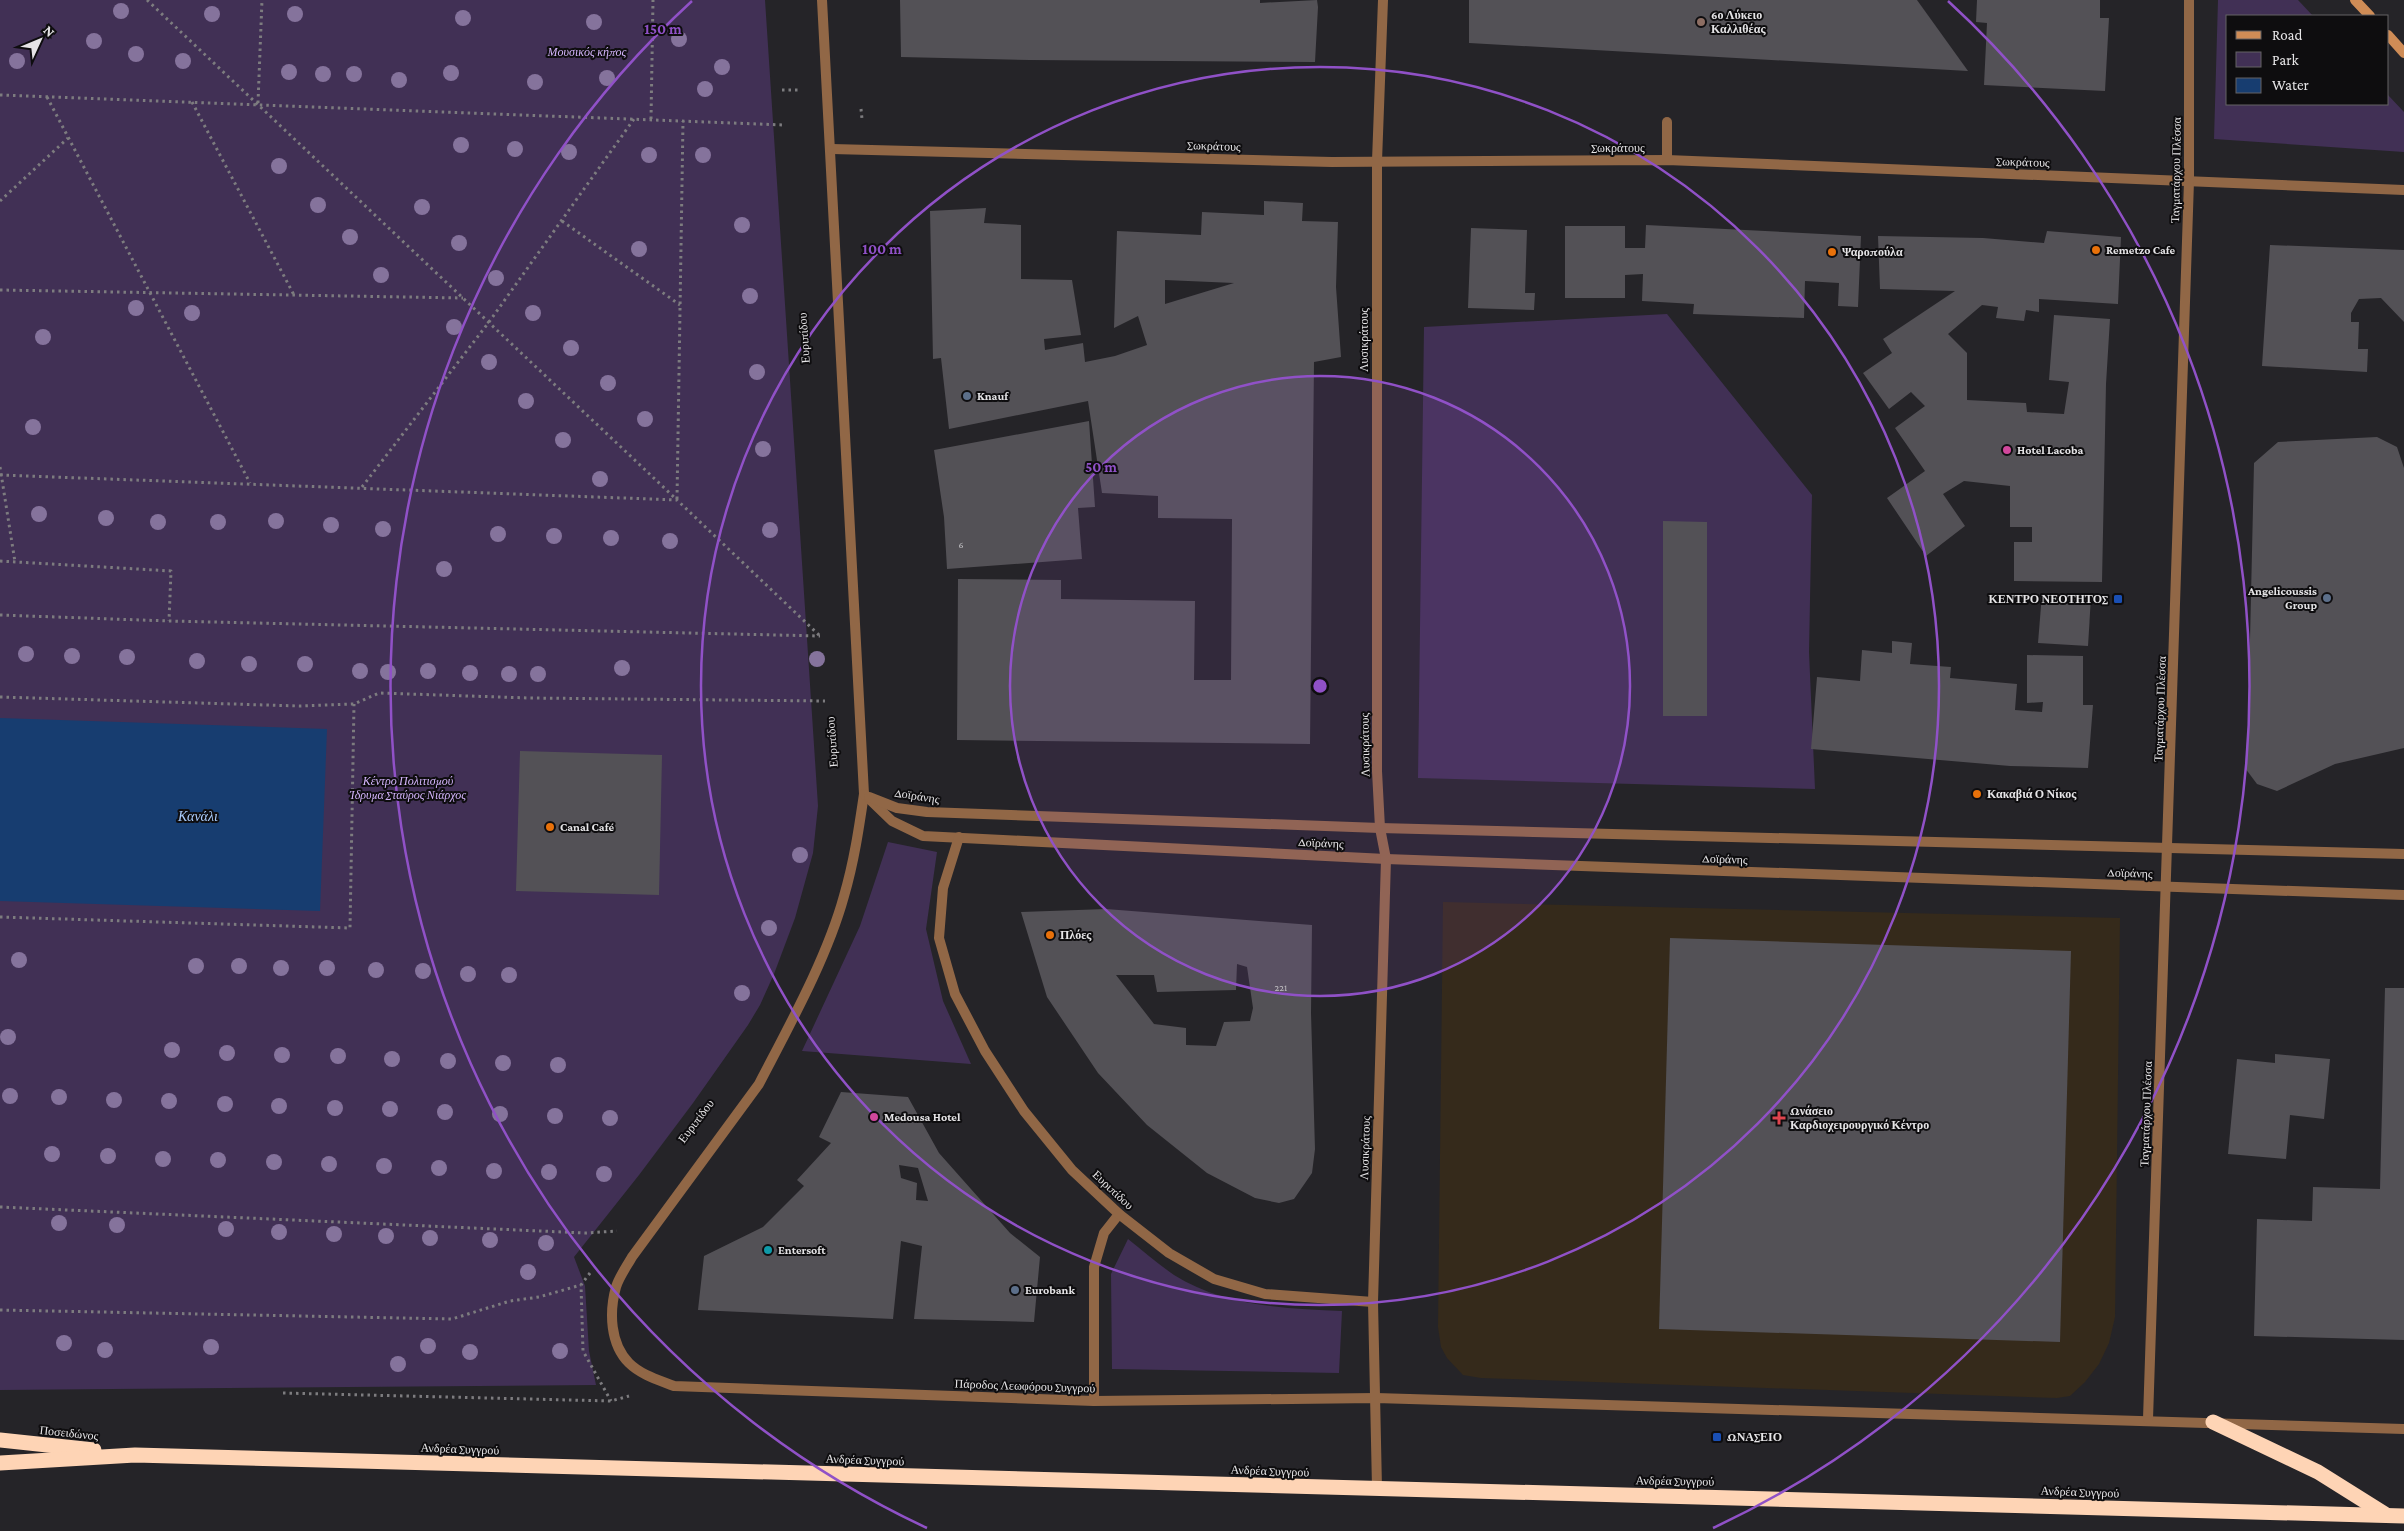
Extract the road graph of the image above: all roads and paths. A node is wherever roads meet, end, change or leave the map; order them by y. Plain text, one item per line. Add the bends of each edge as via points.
1 (147, 0) edge
2 (262, 0) edge
3 (653, 0) edge
4 (822, 0) edge
5 (1383, 0) edge
6 (2189, 0) edge
7 (2355, 0) edge
8 (2369, 15) edge
9 (2389, 36) edge
10 (2404, 53) edge
11 (799, 81) dead end
12 (0, 96) edge
13 (46, 97) junction
14 (800, 98) dead end
15 (192, 102) junction
16 (258, 104) junction
17 (860, 109) dead end
18 (634, 119) junction
19 (862, 119) dead end
20 (651, 120) junction
21 (683, 121) junction
22 (1667, 122) dead end
23 (784, 125) dead end
24 (68, 138) junction
25 (832, 149) junction
26 (1667, 160) junction
27 (1376, 161) junction
28 (2189, 181) junction
29 (2404, 190) edge
30 (0, 201) edge
31 (562, 221) junction
32 (0, 290) edge
33 (149, 292) junction
34 (294, 295) junction
35 (463, 298) junction
36 (680, 305) junction
37 (489, 322) junction
38 (0, 467) edge
39 (1, 475) edge
40 (250, 484) junction
41 (362, 488) junction
42 (677, 500) junction
43 (0, 561) edge
44 (15, 562) junction
45 (0, 615) edge
46 (168, 621) junction
47 (0, 697) edge
48 (825, 701) dead end
49 (354, 704) junction
50 (864, 794) junction
51 (1380, 828) junction
52 (959, 837) junction
53 (2168, 848) junction
54 (2404, 854) edge
55 (1386, 859) junction
56 (2167, 887) junction
57 (2404, 895) edge
58 (0, 917) edge
59 (0, 1207) edge
60 (1118, 1214) junction
61 (615, 1238) dead end
62 (594, 1267) dead end
63 (581, 1285) junction
64 (1373, 1302) junction
65 (0, 1310) edge
66 (674, 1386) junction
67 (283, 1393) dead end
68 (1376, 1398) junction
69 (611, 1400) junction
70 (1094, 1401) junction
71 (2148, 1419) junction
72 (2213, 1422) junction
73 (2404, 1429) edge
74 (0, 1440) edge
75 (135, 1455) junction
76 (0, 1463) edge
77 (1377, 1488) junction
78 (2387, 1515) junction
79 (2404, 1516) edge

1 - 16 path
2 - 16 path
3 - 20 path
4 - 25 street
5 - 27 street, Λυσικράτους
6 - 28 street, Ταγματάρχου Πλέσσα
7 - 8 main road
9 - 10 main road
11 - 14 path
12 - 13 path
13 - 15 path
13 - 24 path
15 - 16 path
15 - 34 path
16 - 18 path
16 - 35 path
17 - 19 path
18 - 20 path
18 - 31 path
20 - 21 path
21 - 23 path
21 - 36 path
22 - 26 street
24 - 30 path
24 - 33 path
25 - 27 street, Σωκράτους
25 - 50 street
26 - 27 street, Σωκράτους
26 - 28 street, Σωκράτους
27 - 51 street, Λυσικράτους via 1377,771
28 - 29 street, Σωκράτους
28 - 53 street, Ταγματάρχου Πλέσσα
31 - 36 path
31 - 37 path
32 - 33 path
33 - 34 path
33 - 40 path
34 - 35 path
35 - 37 path
36 - 42 path
37 - 41 path
37 - 42 path
38 - 39 path
39 - 40 path
39 - 44 path
40 - 41 path
41 - 42 path
42 - 46 path via 820,636
43 - 44 path
44 - 46 path via 170,571
45 - 46 path
47 - 49 path via 299,706
48 - 49 path via 379,693
49 - 58 path via 350,928
50 - 51 street, Δοϊράνης via 896,808 927,812
50 - 52 street, Δοϊράνης via 892,821 923,836
50 - 66 street via 857,844 844,897 811,978 770,1063 759,1084 632,1257 616,1286 612,1309 616,1344 629,1364
51 - 53 street, Δοϊράνης
51 - 55 street, Λυσικράτους
52 - 55 street, Δοϊράνης
52 - 60 street, Ευριπίδου via 944,888 939,938 955,994 1024,1111 1072,1170
53 - 54 street, Δοϊράνης
53 - 56 street, Ταγματάρχου Πλέσσα
55 - 56 street, Δοϊράνης
55 - 64 street, Λυσικράτους
56 - 57 street, Δοϊράνης
56 - 71 street, Ταγματάρχου Πλέσσα
59 - 61 path via 585,1233 620,1231
60 - 64 street, Ευριπίδου via 1169,1253 1214,1279 1265,1294
60 - 70 street via 1104,1233 1094,1267
62 - 63 path
63 - 65 path via 510,1301 452,1319
63 - 69 path via 583,1351
64 - 68 street, Λυσικράτους
66 - 69 path
66 - 70 street, Πάροδος Λεωφόρου Συγγρού
67 - 69 path
68 - 70 street, Πάροδος Λεωφόρου Συγγρού
68 - 71 street
68 - 77 street, Λυσικράτους
71 - 72 street
72 - 73 street
72 - 78 highway via 2318,1472
74 - 75 highway, Ποσειδώνος
75 - 76 highway
75 - 77 highway, Ανδρέα Συγγρού
77 - 78 highway, Ανδρέα Συγγρού
78 - 79 highway, Ανδρέα Συγγρού

